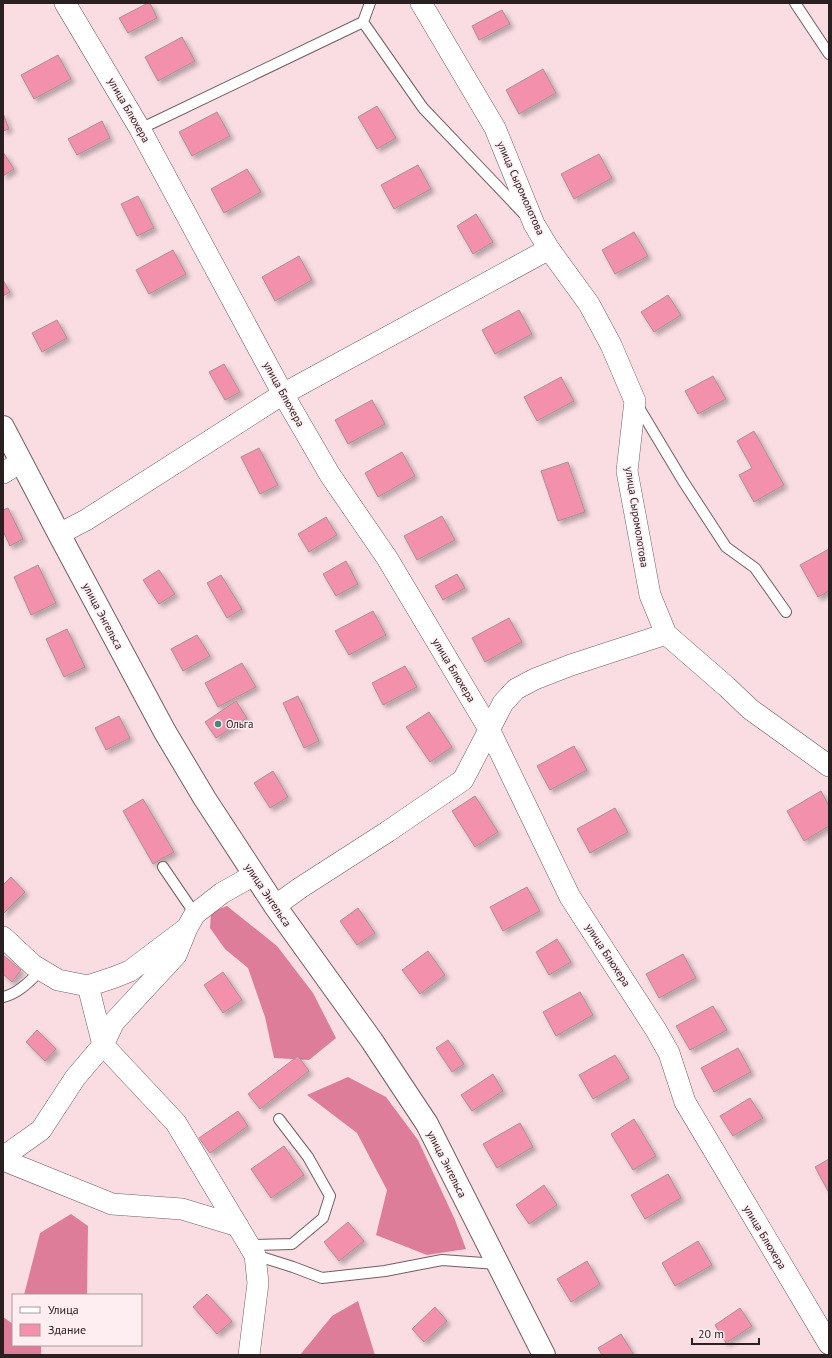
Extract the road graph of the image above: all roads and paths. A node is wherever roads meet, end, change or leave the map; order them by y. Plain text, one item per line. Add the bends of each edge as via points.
1 (65, 3) edge
2 (370, 3) edge
3 (420, 3) edge
4 (795, 3) edge
5 (363, 22) junction
6 (829, 54) edge
7 (140, 129) junction
8 (534, 224) junction
9 (549, 249) junction
10 (283, 394) junction
11 (634, 400) junction
12 (3, 426) edge
13 (21, 462) junction
14 (3, 473) edge
15 (59, 534) junction
16 (786, 612) dead end
17 (666, 634) junction
18 (489, 729) junction
19 (829, 766) edge
20 (163, 867) dead end
21 (254, 875) junction
22 (275, 906) junction
23 (191, 921) junction
24 (3, 937) edge
25 (41, 970) junction
26 (88, 986) junction
27 (3, 997) edge
28 (103, 1045) junction
29 (279, 1118) dead end
30 (3, 1158) edge
31 (238, 1226) junction
32 (252, 1250) junction
33 (497, 1264) junction
34 (829, 1344) edge
35 (249, 1355) edge
36 (544, 1355) edge

1 - 7 street, улица Блюхера
2 - 5 lane
3 - 8 street, улица Сыромолотова via 495,128
4 - 6 lane
5 - 7 lane
5 - 8 lane via 424,108
7 - 10 street, улица Блюхера
8 - 9 street, улица Сыромолотова
9 - 10 street
9 - 11 street, улица Сыромолотова via 589,304 611,345
10 - 15 street via 86,520
10 - 18 street, улица Блюхера via 330,475 387,558
11 - 16 lane via 726,547 755,568
11 - 17 street, улица Сыромолотова via 627,471 650,595
12 - 13 main road, улица Энгельса
13 - 14 street
13 - 15 main road, улица Энгельса
15 - 21 main road, улица Энгельса via 165,732
17 - 18 street via 571,665 516,689 503,703
17 - 19 street, улица Сыромолотова via 750,709
18 - 22 street via 463,780
18 - 34 street, улица Блюхера via 570,896 656,1030 668,1053 684,1102
20 - 23 lane
21 - 22 main road, улица Энгельса
21 - 23 street via 222,893
22 - 33 main road, улица Энгельса via 372,1041 427,1124
23 - 26 street via 130,971
23 - 28 street via 176,955 114,1022
24 - 25 street
25 - 26 street via 58,980
25 - 27 lane via 11,995
26 - 28 street
28 - 30 street via 75,1078 40,1130
28 - 31 street via 176,1123
29 - 32 lane via 308,1157 330,1196 323,1218 292,1244
30 - 31 street via 112,1204 182,1209
31 - 32 street
32 - 33 lane via 322,1278 385,1271 442,1260
32 - 35 street via 258,1283
33 - 36 main road, улица Энгельса

